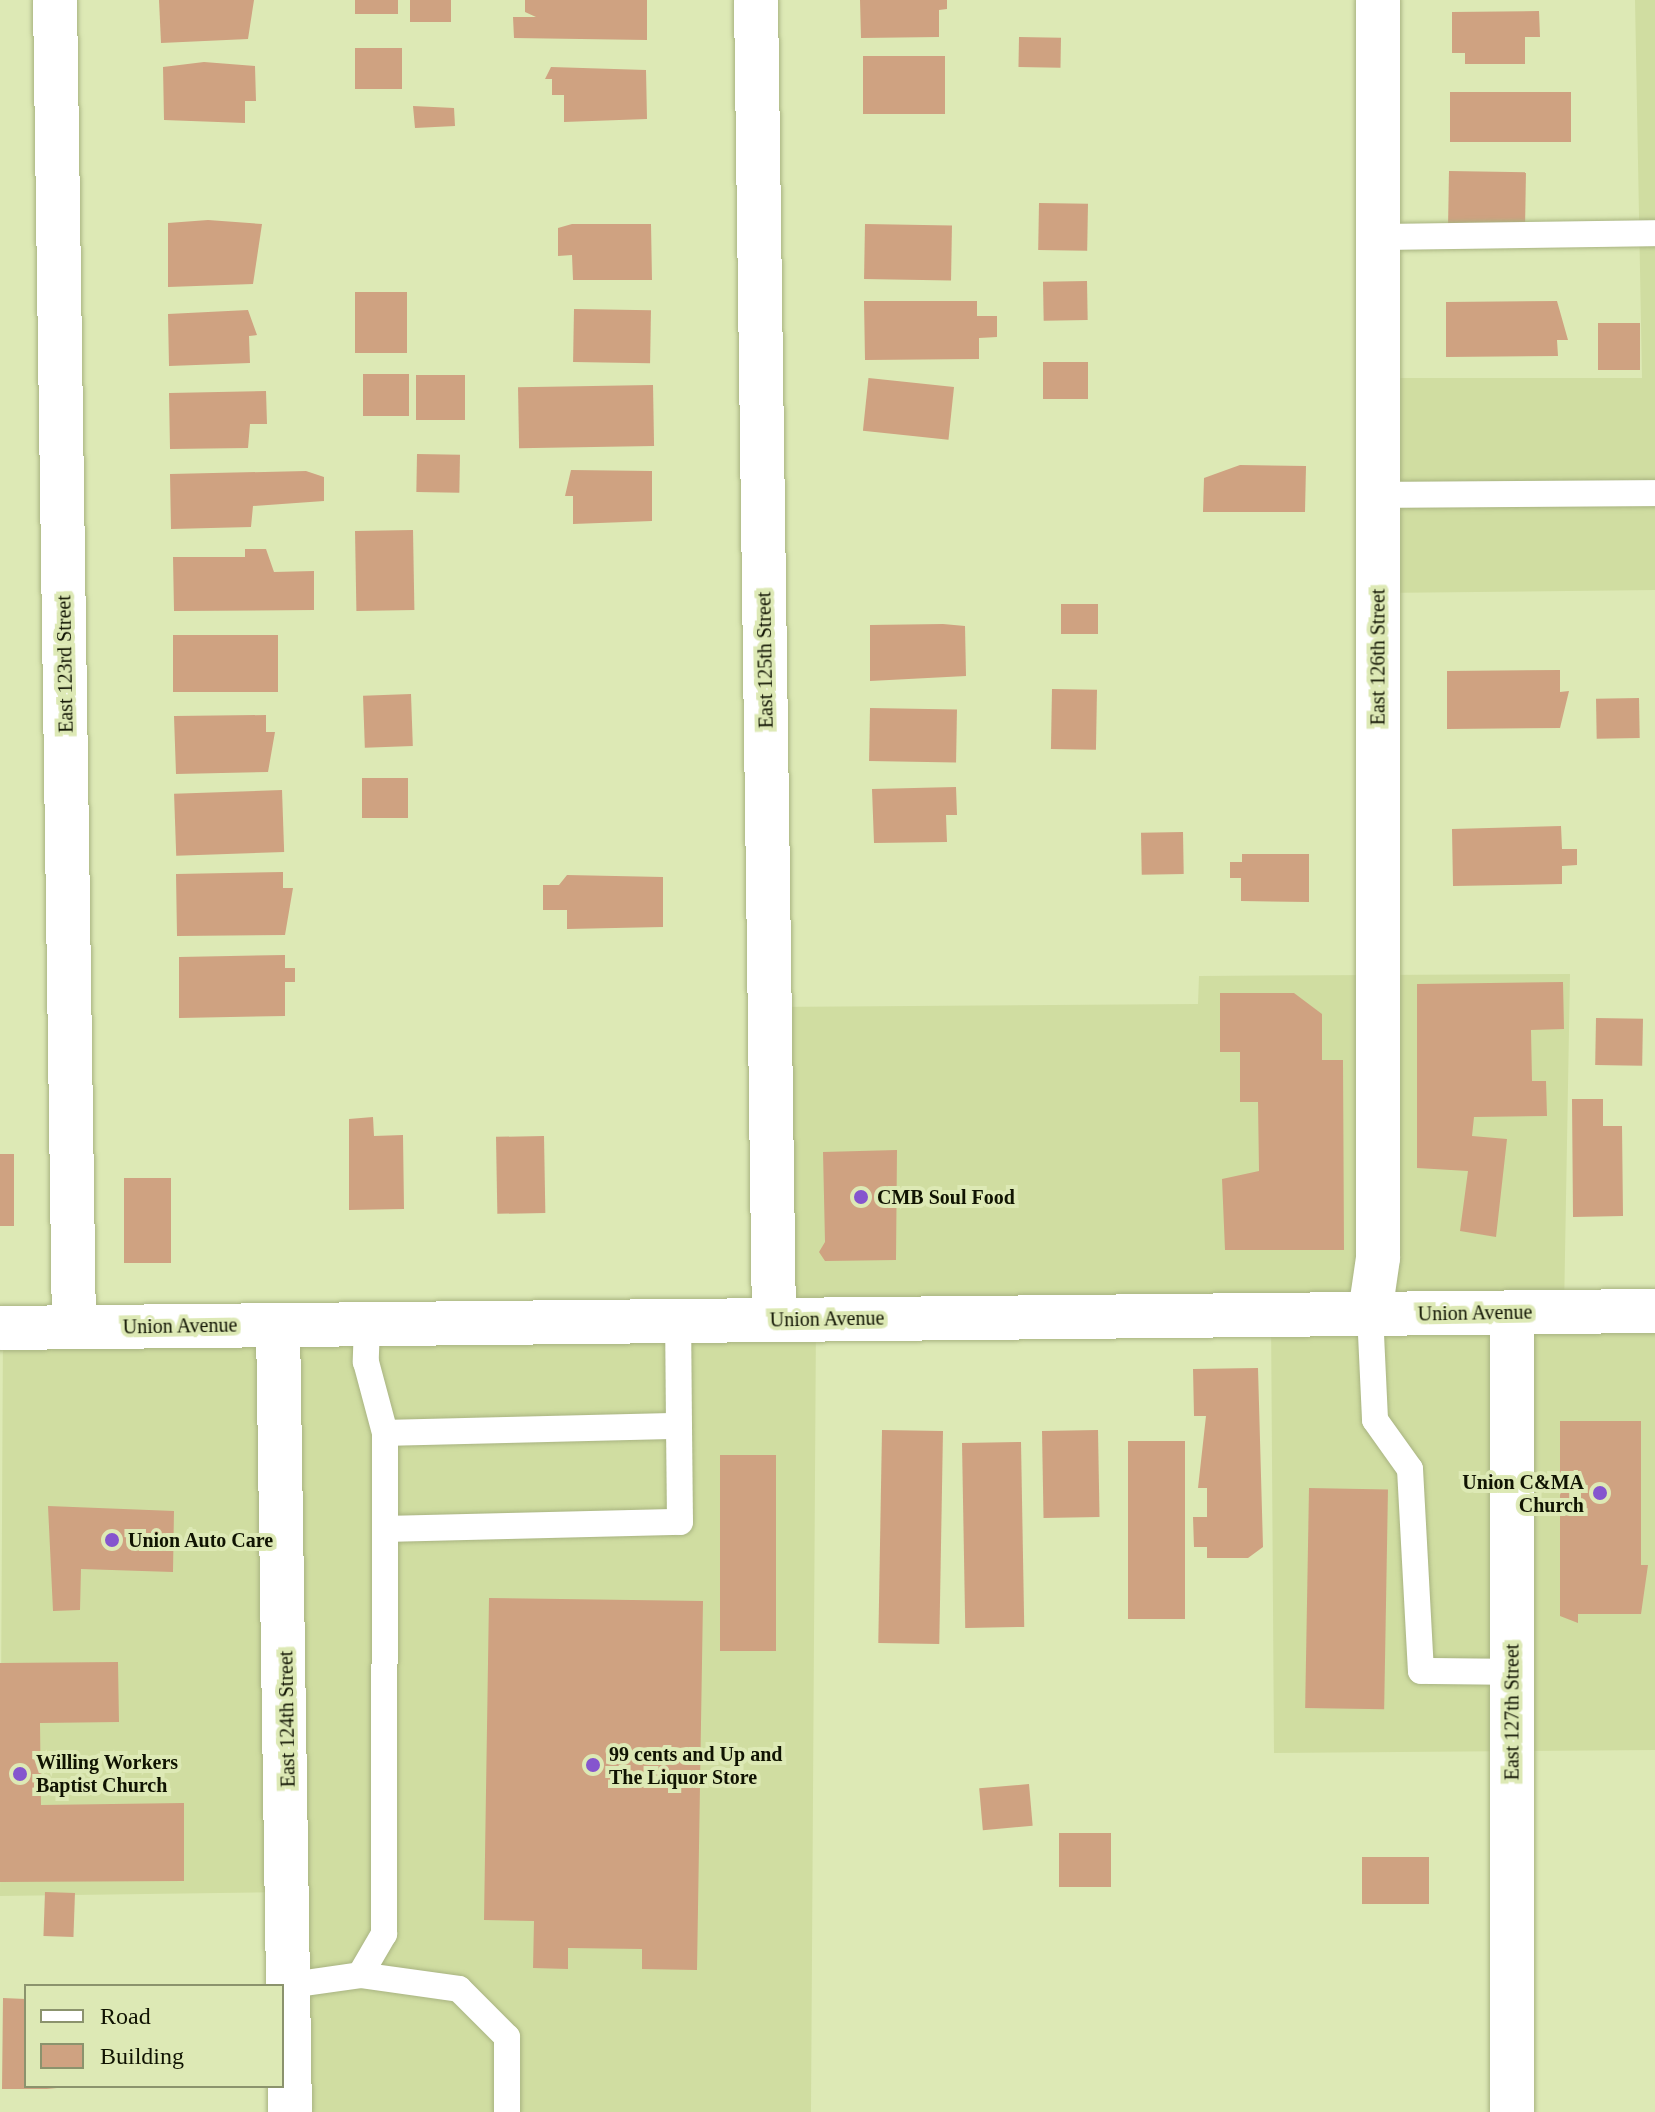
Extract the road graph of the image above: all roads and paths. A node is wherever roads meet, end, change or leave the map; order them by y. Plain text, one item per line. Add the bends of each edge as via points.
1 (55, 0) edge
2 (756, 0) edge
3 (1378, 0) edge
4 (1655, 233) edge
5 (1378, 237) junction
6 (1655, 493) edge
7 (1378, 495) junction
8 (1655, 1311) edge
9 (1370, 1313) junction
10 (1512, 1313) junction
11 (774, 1320) junction
12 (678, 1321) junction
13 (367, 1324) junction
14 (278, 1325) junction
15 (74, 1327) junction
16 (0, 1328) edge
17 (679, 1426) junction
18 (385, 1433) junction
19 (387, 1529) junction
20 (1512, 1672) junction
21 (360, 1975) junction
22 (291, 1985) junction
23 (290, 2112) edge
24 (507, 2112) edge
25 (1512, 2112) edge

1 - 15 street, East 123rd Street
2 - 11 street, East 125th Street
3 - 5 street, East 126th Street
4 - 5 lane
5 - 7 street, East 126th Street
6 - 7 lane
7 - 9 street, East 126th Street via 1378,1258
8 - 10 street, Union Avenue
9 - 10 street, Union Avenue
9 - 11 street, Union Avenue
9 - 20 lane via 1375,1420 1410,1469 1421,1671
10 - 20 street, East 127th Street
11 - 12 street, Union Avenue
12 - 13 street, Union Avenue
12 - 17 lane
13 - 14 street, Union Avenue
13 - 18 lane via 366,1362
14 - 15 street, Union Avenue
14 - 22 street, East 124th Street
15 - 16 street, Union Avenue
17 - 18 lane
17 - 19 lane via 680,1522
18 - 19 lane
19 - 21 lane via 384,1934
20 - 25 street, East 127th Street
21 - 22 lane
21 - 24 lane via 459,1989 507,2037
22 - 23 street, East 124th Street

